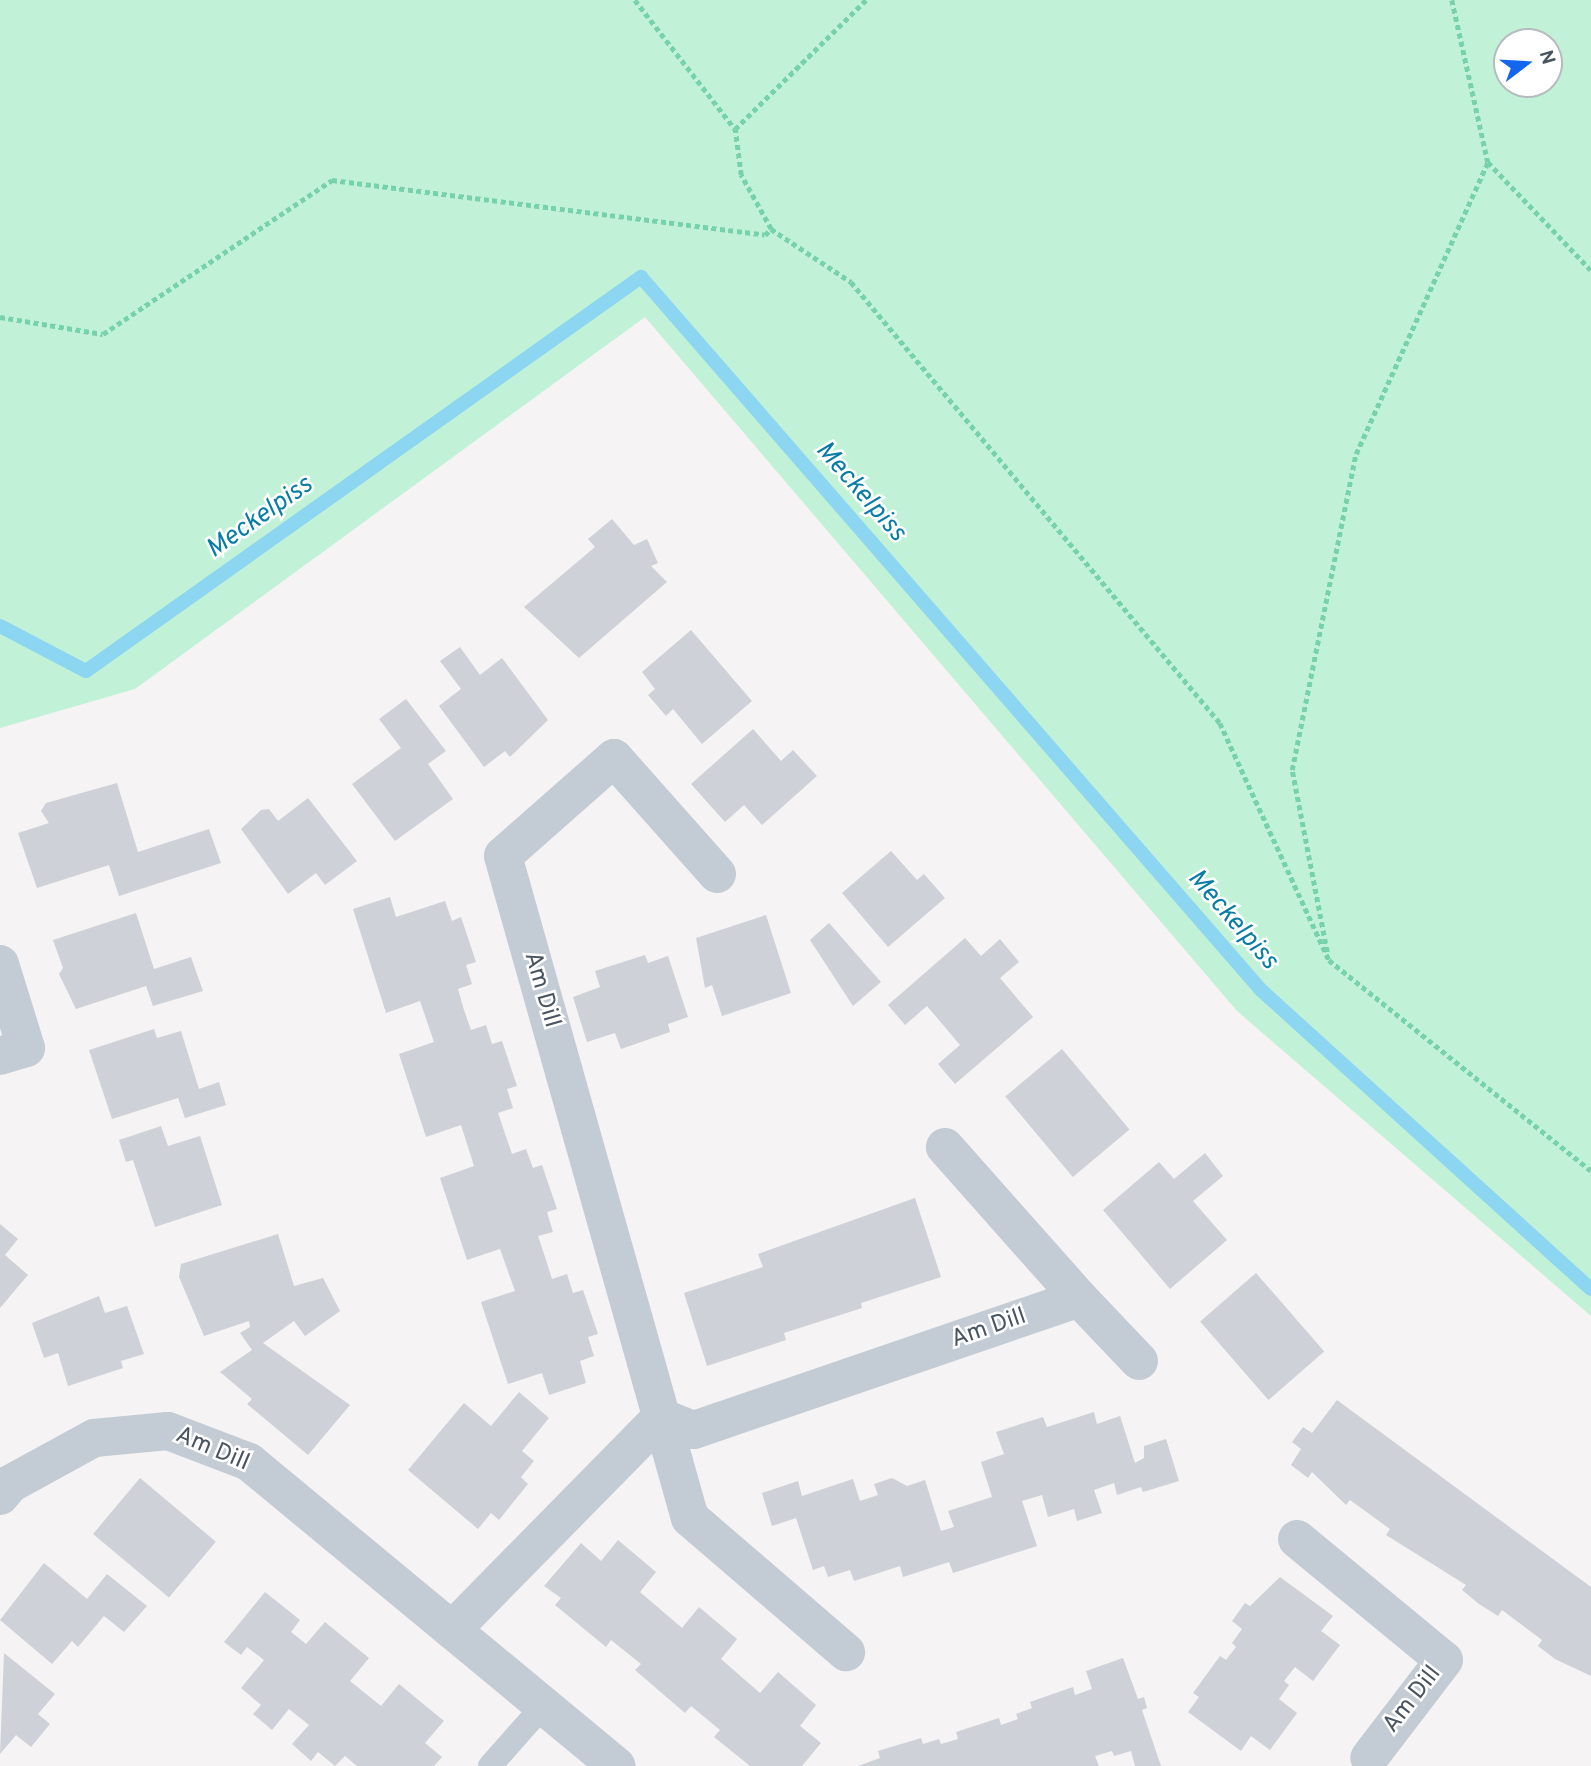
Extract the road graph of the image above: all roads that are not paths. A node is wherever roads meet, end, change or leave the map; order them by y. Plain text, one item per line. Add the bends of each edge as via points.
1 (717, 874) dead end
2 (0, 964) edge
3 (0, 1056) edge
4 (945, 1147) dead end
5 (1079, 1297) junction
6 (1139, 1361) dead end
7 (661, 1417) junction
8 (3, 1485) edge
9 (1297, 1539) dead end
10 (452, 1630) junction
11 (845, 1652) dead end
12 (544, 1705) junction
13 (1364, 1763) edge
14 (490, 1766) edge
15 (617, 1766) edge

1 - 7 street, Am Dill via 614,758 503,856
2 - 3 street via 26,1048
4 - 5 street
5 - 6 street
5 - 7 street, Am Dill via 694,1430
7 - 10 street
7 - 11 street, Am Dill via 690,1518
8 - 10 street, Am Dill via 94,1438 168,1431 249,1462
9 - 13 street, Am Dill via 1444,1660
10 - 12 street, Am Dill
12 - 14 lane
12 - 15 street, Am Dill

